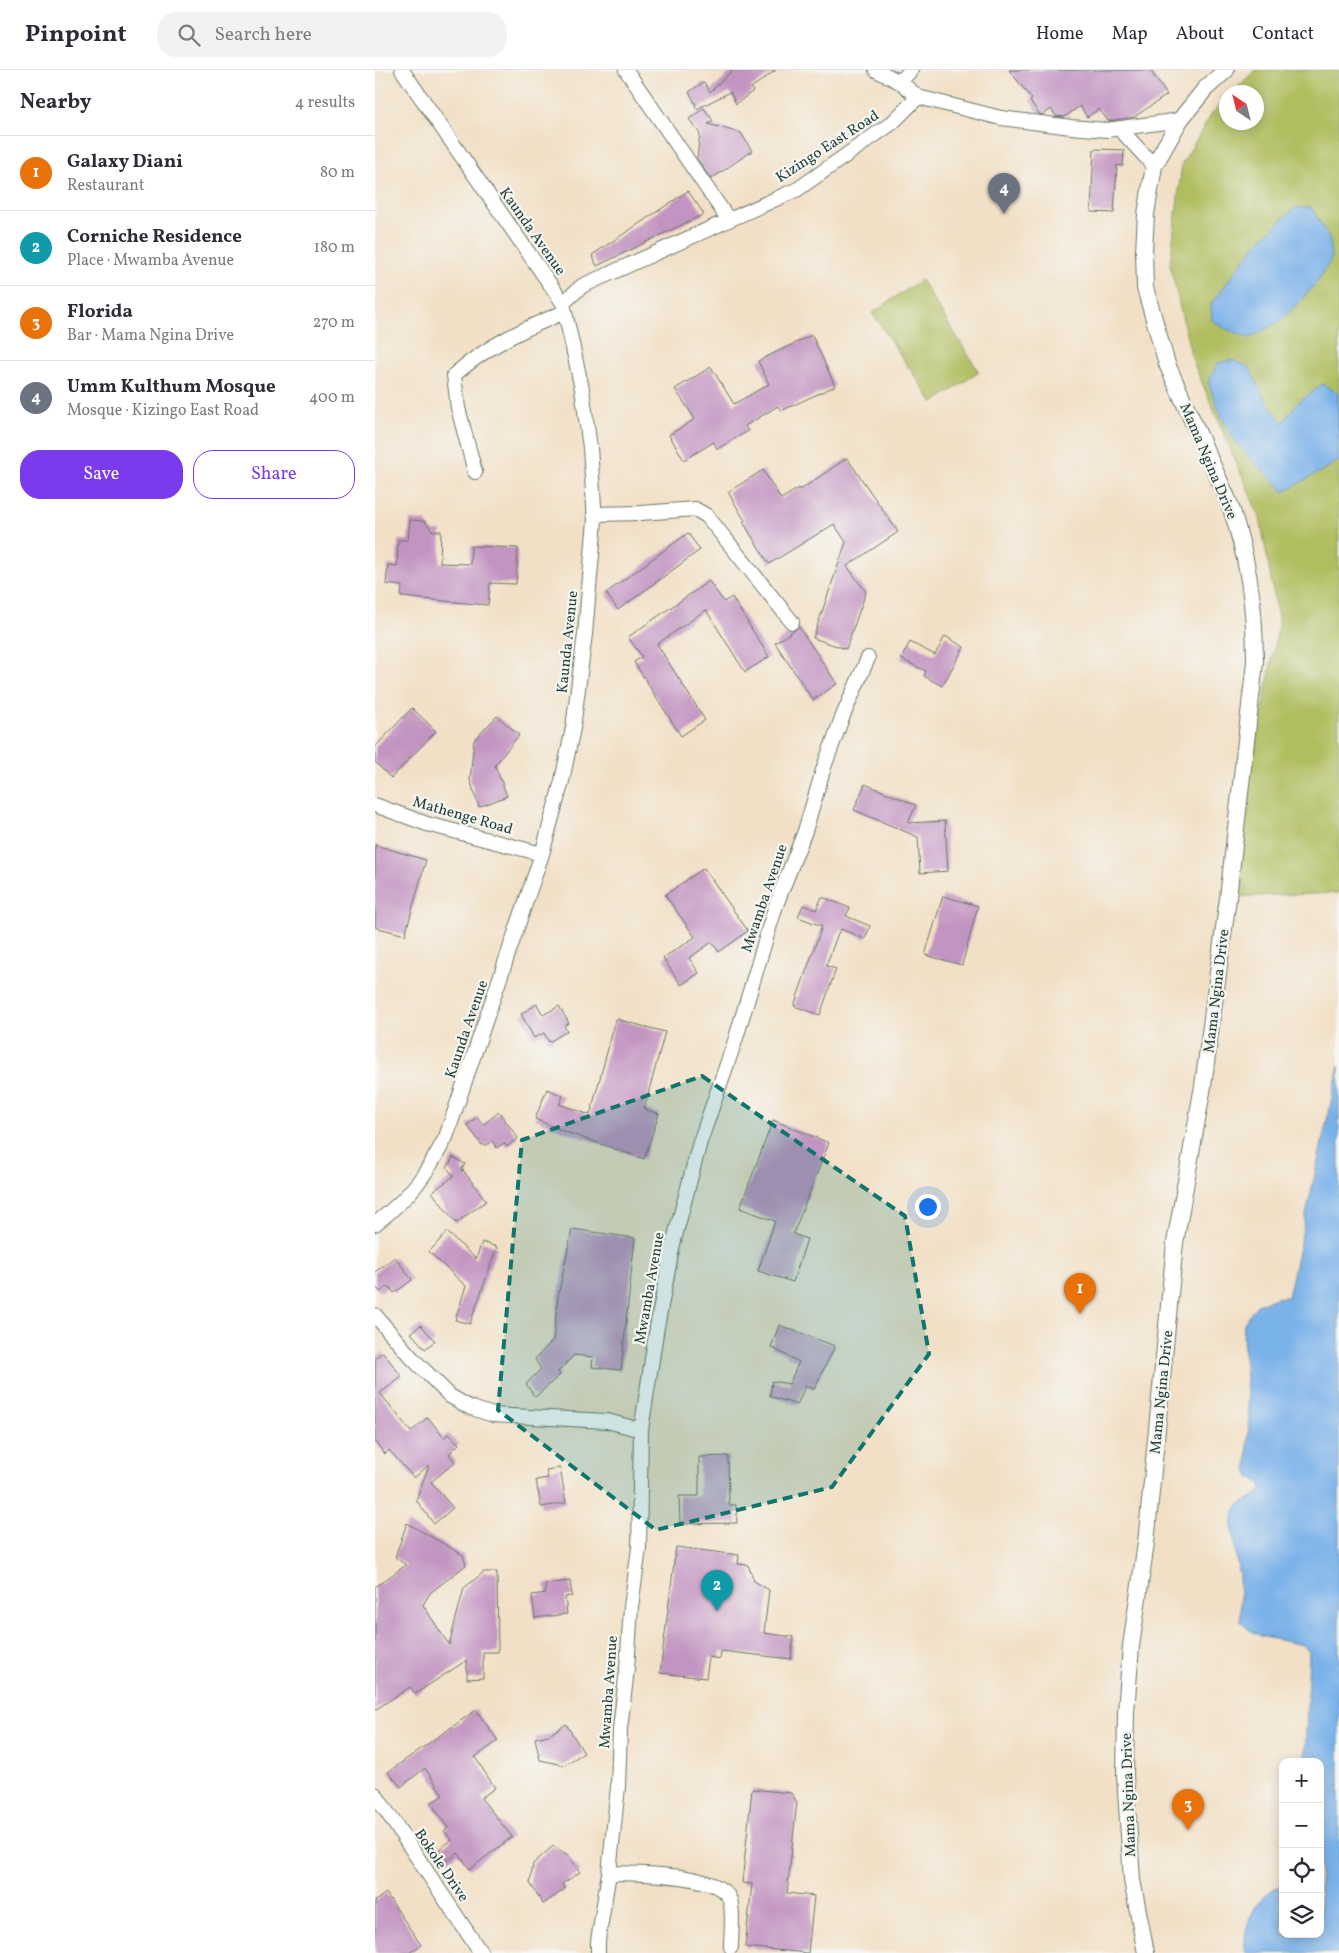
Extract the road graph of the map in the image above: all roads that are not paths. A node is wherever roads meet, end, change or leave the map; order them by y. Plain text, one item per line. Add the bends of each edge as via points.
1 (402, 70) edge
2 (626, 70) edge
3 (876, 70) edge
4 (911, 70) edge
5 (1226, 70) edge
6 (900, 82) junction
7 (918, 97) junction
8 (1180, 120) junction
9 (1120, 129) junction
10 (1154, 166) junction
11 (728, 219) junction
12 (564, 307) junction
13 (475, 472) dead end
14 (594, 514) junction
15 (792, 622) dead end
16 (868, 658) dead end
17 (375, 805) edge
18 (542, 854) junction
19 (375, 1224) edge
20 (375, 1315) edge
21 (641, 1430) junction
22 (375, 1794) edge
23 (609, 1873) junction
24 (731, 1947) dead end
25 (481, 1953) edge
26 (598, 1953) edge
27 (1146, 1953) edge

1 - 12 street, Kaunda Avenue
2 - 11 street
3 - 6 street
4 - 6 street
5 - 8 street, Mama Ngina Drive via 1205,89
6 - 7 street
7 - 9 street via 1001,118 1071,127
7 - 11 street, Kizingo East Road via 892,124 798,189
8 - 9 street
8 - 10 street, Mama Ngina Drive
9 - 10 street
10 - 27 street, Mama Ngina Drive via 1146,214 1145,288 1167,364 1236,521 1250,578 1255,662 1205,1076 1175,1244 1146,1543 1131,1646 1125,1776 1132,1880
11 - 12 street, Kizingo East Road via 583,286
12 - 13 street, Kizingo East Road via 472,359 454,375 458,408
12 - 14 street, Kaunda Avenue via 582,389
14 - 15 street via 695,509 707,516
14 - 18 street, Kaunda Avenue via 585,634 573,728
16 - 21 street, Mwamba Avenue via 829,751 689,1177 666,1277
17 - 18 street, Mathenge Road via 427,824
18 - 19 street, Kaunda Avenue via 446,1137 413,1192
20 - 21 street via 450,1396 469,1408 493,1415 607,1421
21 - 23 street, Mwamba Avenue via 639,1548 631,1607
22 - 25 street, Bokole Drive
23 - 24 street via 699,1880 725,1890 730,1900
23 - 26 street, Mwamba Avenue

